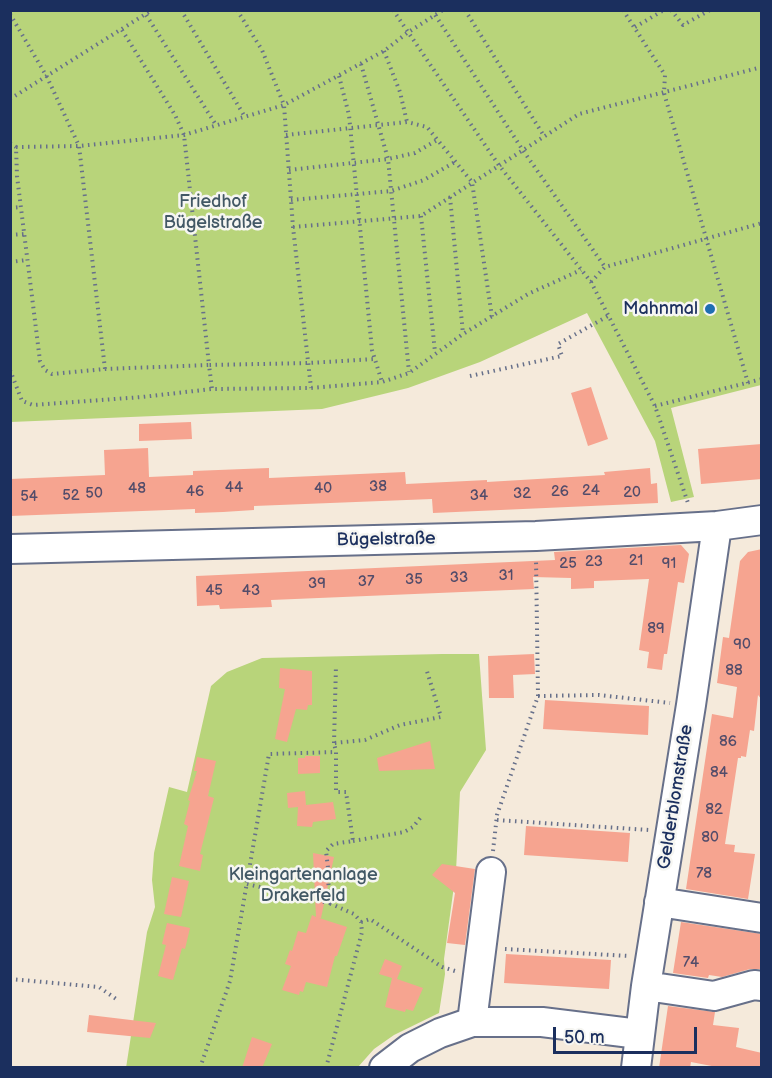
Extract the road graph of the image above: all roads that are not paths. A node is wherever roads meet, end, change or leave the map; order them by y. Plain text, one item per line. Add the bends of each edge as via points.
1 (762, 520) edge
2 (706, 527) junction
3 (10, 549) edge
4 (491, 872) road end
5 (659, 902) junction
6 (762, 918) edge
7 (762, 986) edge
8 (646, 987) junction
9 (472, 1022) junction
10 (639, 1034) junction
11 (384, 1068) edge
12 (636, 1068) edge

1 - 2 street, Bügelstraße
2 - 3 street, Bügelstraße via 536,536
2 - 5 street, Gelderblomstraße via 691,705
4 - 9 street
5 - 6 street
5 - 8 street, Gelderblomstraße
7 - 8 street via 714,996
8 - 10 street, Gelderblomstraße
9 - 10 street via 542,1022
9 - 11 street via 410,1048
10 - 12 street, Gelderblomstraße

